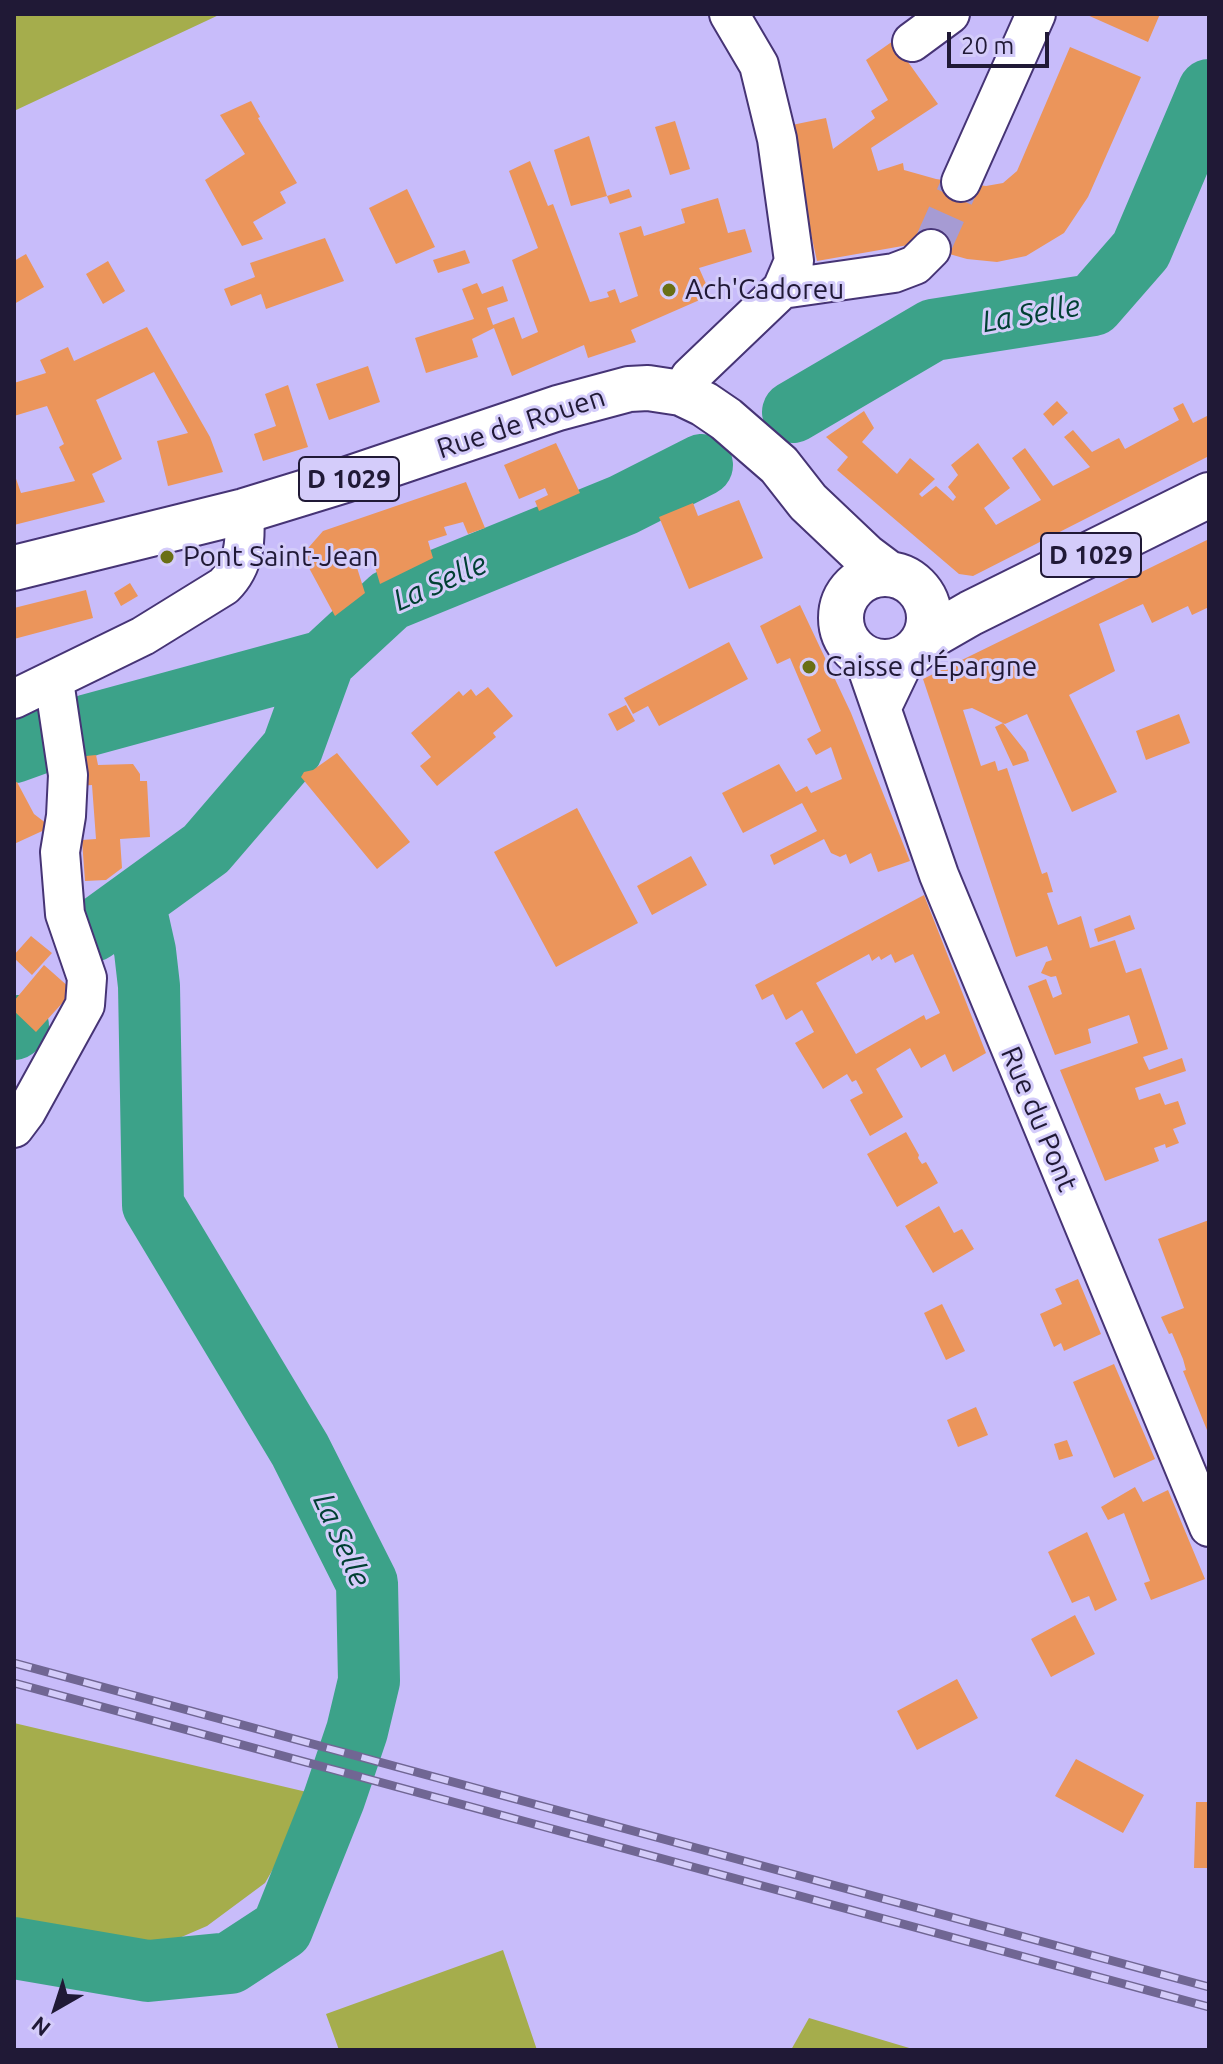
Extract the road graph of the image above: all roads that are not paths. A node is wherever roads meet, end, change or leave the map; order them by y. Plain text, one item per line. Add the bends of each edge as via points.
1 (729, 14) edge
2 (950, 14) edge
3 (1036, 14) edge
4 (912, 42) dead end
5 (961, 182) tunnel mouth
6 (931, 249) tunnel mouth
7 (782, 289) junction
8 (681, 393) junction
9 (1209, 495) edge
10 (808, 502) junction
11 (244, 511) junction
12 (14, 568) edge
13 (904, 583) junction
14 (842, 609) junction
15 (971, 613) junction
16 (915, 648) junction
17 (863, 656) junction
18 (54, 681) junction
19 (14, 699) edge
20 (882, 707) junction
21 (14, 1128) edge
22 (1209, 1527) edge

1 - 7 street via 759,65 777,139 794,261
2 - 4 street
3 - 5 street
6 - 7 street via 915,265 894,273
7 - 8 street via 690,377
8 - 10 main road, Rue de Rouen / D 1029 via 754,441
8 - 11 main road, Rue de Rouen / D 1029 via 639,388 596,397
9 - 15 main road, D 1029
10 - 13 main road, D 1029 via 865,556
10 - 14 main road, D 1029
11 - 12 main road, Rue de Rouen / D 1029
11 - 18 street via 244,548 224,586 143,636
13 - 14 main road via 876,575 854,586
13 - 15 main road, D 1029
13 - 16 main road via 928,606 929,623
14 - 17 main road via 845,636
15 - 16 main road, D 1029
16 - 17 main road via 892,661
16 - 20 street
17 - 20 street, Rue du Pont
18 - 19 street
18 - 21 street via 68,775 60,852 65,914 87,978 85,1005
20 - 22 street, Rue du Pont via 939,875

